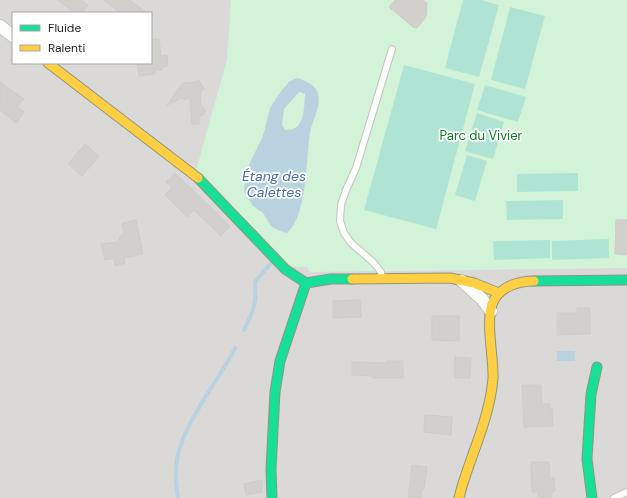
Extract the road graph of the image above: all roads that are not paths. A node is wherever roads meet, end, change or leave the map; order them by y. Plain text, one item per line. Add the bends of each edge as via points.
1 (0, 26) edge
2 (12, 35) edge
3 (392, 48) dead end
4 (49, 64) edge
5 (382, 278) junction
6 (461, 280) junction
7 (627, 280) edge
8 (306, 283) junction
9 (499, 293) junction
10 (491, 311) junction
11 (597, 367) dead end
12 (627, 492) edge
13 (272, 498) edge
14 (459, 498) edge
15 (592, 498) edge
16 (614, 498) edge

1 - 2 street
3 - 5 lane via 356,168 341,205 340,221 351,243 373,262 381,272
4 - 8 street via 198,178 285,269
5 - 6 street
5 - 8 street via 331,279
6 - 9 street
6 - 10 street
7 - 9 street via 527,281 513,284
8 - 13 street via 280,361 275,392
9 - 10 street
10 - 14 street via 493,364 488,409
11 - 15 street via 591,394 587,459
12 - 16 lane

